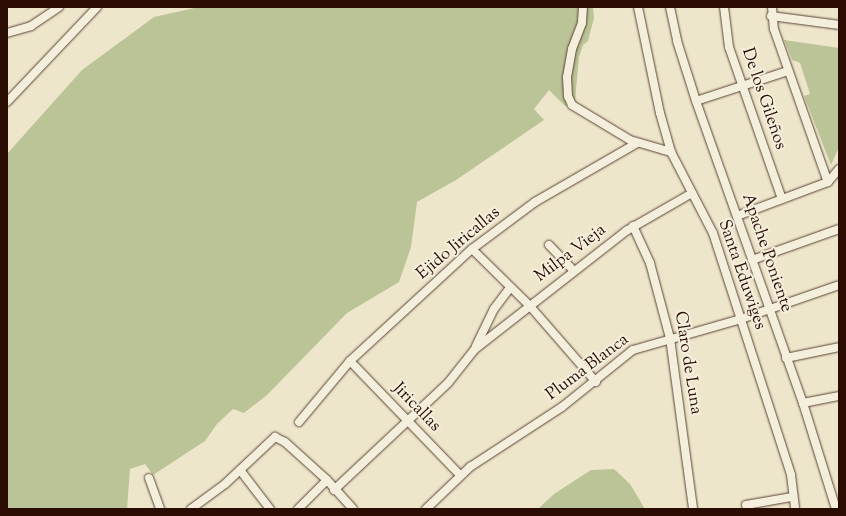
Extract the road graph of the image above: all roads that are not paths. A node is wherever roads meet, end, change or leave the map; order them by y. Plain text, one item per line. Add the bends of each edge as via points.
1 (59, 7) edge
2 (97, 7) edge
3 (583, 7) edge
4 (638, 7) edge
5 (670, 7) edge
6 (724, 7) edge
7 (772, 7) edge
8 (771, 16) junction
9 (839, 25) edge
10 (7, 33) edge
11 (788, 71) junction
12 (742, 85) junction
13 (696, 101) junction
14 (7, 102) edge
15 (637, 142) junction
16 (671, 152) junction
17 (839, 169) edge
18 (834, 182) edge
19 (692, 193) junction
20 (782, 199) junction
21 (737, 216) junction
22 (634, 226) junction
23 (839, 229) edge
24 (549, 245) dead end
25 (472, 249) junction
26 (752, 260) junction
27 (573, 270) junction
28 (839, 286) edge
29 (510, 288) junction
30 (528, 305) junction
31 (769, 309) junction
32 (741, 319) junction
33 (670, 338) junction
34 (839, 347) edge
35 (475, 349) junction
36 (786, 358) junction
37 (350, 361) junction
38 (596, 382) junction
39 (839, 396) edge
40 (803, 402) junction
41 (299, 422) dead end
42 (409, 422) junction
43 (240, 470) junction
44 (460, 475) junction
45 (149, 478) dead end
46 (327, 480) junction
47 (334, 490) junction
48 (792, 497) junction
49 (746, 505) dead end
50 (160, 509) edge
51 (191, 509) edge
52 (270, 509) edge
53 (298, 509) edge
54 (353, 509) edge
55 (426, 509) edge
56 (693, 509) edge
57 (795, 509) edge
58 (836, 509) edge

1 - 10 street via 32,26
2 - 14 street
3 - 15 street via 582,23 572,49 568,96 572,105
4 - 16 street, Santa Eduwiges via 660,113
5 - 13 street, Apache Poniente via 677,41
6 - 12 street, De los Gileños via 725,32
7 - 8 street
8 - 9 street
8 - 11 street
11 - 12 street
11 - 18 street
12 - 13 street
12 - 20 street, De los Gileños
13 - 21 street, Apache Poniente
15 - 16 street
15 - 25 street, Ejido Jiricallas via 535,202
16 - 19 street, Santa Eduwiges
17 - 18 street
18 - 20 street
19 - 22 street, Milpa Vieja
19 - 32 street, Santa Eduwiges via 713,233
20 - 21 street
21 - 26 street, Apache Poniente
22 - 27 street, Milpa Vieja
22 - 33 street, Claro de Luna via 650,263
23 - 26 street
24 - 27 street
25 - 29 street
25 - 37 street, Ejido Jiricallas
26 - 31 street, Apache Poniente
27 - 30 street, Milpa Vieja
28 - 31 street, Pluma Blanca
29 - 30 street
29 - 35 street, Milpa Vieja via 494,309
30 - 35 street, Milpa Vieja
30 - 38 street
31 - 32 street, Pluma Blanca
31 - 36 street, Apache Poniente
32 - 33 street, Pluma Blanca
32 - 48 street, Santa Eduwiges via 791,475
33 - 38 street, Pluma Blanca via 633,350 620,358
33 - 56 street, Claro de Luna
34 - 36 street
35 - 42 street, Milpa Vieja via 448,383
36 - 40 street, Apache Poniente
37 - 41 street, Ejido Jiricallas
37 - 42 street, Jiricallas
38 - 44 street, Pluma Blanca
39 - 40 street
40 - 58 street, Apache Poniente
42 - 44 street, Jiricallas
42 - 47 street, Milpa Vieja
43 - 46 street via 275,437 285,442
43 - 51 street
43 - 52 street
44 - 55 street, Pluma Blanca
45 - 50 street
46 - 47 street
46 - 53 street
47 - 54 street
48 - 49 street
48 - 57 street, Santa Eduwiges

